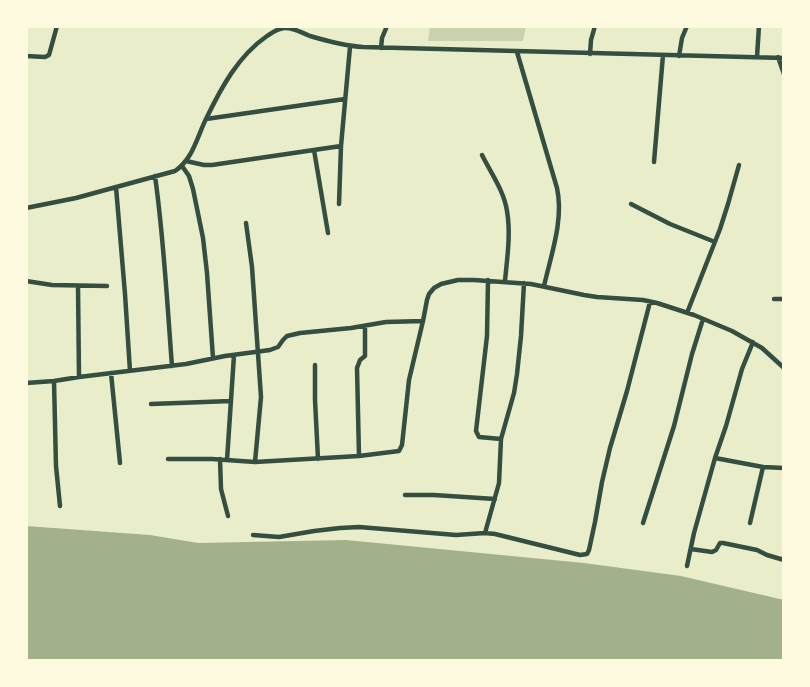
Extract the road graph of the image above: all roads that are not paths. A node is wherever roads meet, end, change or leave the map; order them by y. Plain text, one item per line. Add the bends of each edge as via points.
1 (58, 26) edge
2 (387, 26) edge
3 (595, 26) edge
4 (687, 26) edge
5 (760, 26) edge
6 (289, 27) edge
7 (276, 28) edge
8 (350, 47) junction
9 (381, 48) junction
10 (517, 52) junction
11 (590, 54) junction
12 (26, 56) edge
13 (664, 56) junction
14 (679, 56) junction
15 (757, 57) junction
16 (778, 58) junction
17 (784, 58) edge
18 (784, 74) edge
19 (345, 99) junction
20 (206, 119) junction
21 (341, 146) junction
22 (314, 150) junction
23 (482, 155) dead end
24 (186, 161) junction
25 (654, 162) dead end
26 (739, 165) dead end
27 (182, 166) junction
28 (155, 176) junction
29 (116, 187) junction
30 (339, 204) dead end
31 (631, 204) dead end
32 (26, 208) edge
33 (246, 223) dead end
34 (328, 233) dead end
35 (715, 242) junction
36 (488, 280) junction
37 (26, 281) edge
38 (505, 282) junction
39 (524, 283) junction
40 (78, 286) junction
41 (106, 286) dead end
42 (544, 286) junction
43 (774, 299) dead end
44 (784, 299) edge
45 (650, 302) junction
46 (687, 313) junction
47 (703, 319) junction
48 (423, 321) junction
49 (365, 326) junction
50 (753, 342) junction
51 (257, 352) junction
52 (234, 356) junction
53 (214, 358) junction
54 (315, 365) dead end
55 (172, 366) junction
56 (784, 368) edge
57 (130, 371) junction
58 (111, 373) junction
59 (79, 377) junction
60 (54, 381) junction
61 (26, 383) edge
62 (231, 401) junction
63 (151, 404) dead end
64 (501, 440) junction
65 (359, 456) junction
66 (318, 458) junction
67 (715, 458) junction
68 (168, 459) dead end
69 (220, 459) junction
70 (227, 460) junction
71 (255, 462) junction
72 (120, 463) dead end
73 (763, 467) junction
74 (784, 468) edge
75 (405, 495) dead end
76 (494, 499) junction
77 (60, 506) dead end
78 (228, 516) dead end
79 (643, 523) dead end
80 (750, 523) dead end
81 (485, 533) junction
82 (253, 535) dead end
83 (691, 549) junction
84 (784, 560) edge
85 (687, 566) dead end

1 - 12 street via 49,55
2 - 9 street
3 - 11 street
4 - 14 street
5 - 15 street
6 - 7 street
6 - 8 street
7 - 20 street via 236,66
8 - 9 street
8 - 19 street
9 - 10 street
10 - 11 street
10 - 42 street via 558,188 558,224
11 - 13 street
13 - 14 street
13 - 25 street
14 - 15 street
15 - 16 street
16 - 17 street
16 - 18 street
19 - 20 street
19 - 21 street
20 - 24 street
21 - 22 street
21 - 30 street
22 - 24 street via 212,165
22 - 34 street
23 - 38 street via 507,210
24 - 27 street
26 - 35 street
27 - 28 street
27 - 53 street via 193,189 203,238
28 - 29 street
28 - 55 street via 161,215
29 - 32 street
29 - 57 street
31 - 35 street
33 - 51 street
35 - 46 street
36 - 38 street
36 - 48 street via 458,280 434,288 427,300
36 - 64 street via 476,431 479,437
37 - 40 street
38 - 39 street
39 - 42 street
39 - 64 street via 517,374
40 - 41 street
40 - 59 street
42 - 45 street via 597,297
43 - 44 street
45 - 46 street
45 - 81 street via 610,448 587,554
46 - 47 street
47 - 50 street
47 - 79 street
48 - 49 street
48 - 65 street via 409,380 401,449 395,453
49 - 51 street via 292,334 278,347
49 - 65 street via 365,356 357,368
50 - 56 street
50 - 67 street
51 - 52 street
51 - 71 street via 261,397
52 - 53 street
52 - 62 street
53 - 55 street
54 - 66 street
55 - 57 street
57 - 58 street
58 - 59 street
58 - 72 street
59 - 60 street
60 - 61 street
60 - 77 street
62 - 63 street
62 - 70 street
64 - 76 street via 499,483
65 - 66 street
66 - 71 street
67 - 73 street
67 - 83 street
68 - 69 street
69 - 70 street
69 - 78 street
70 - 71 street
73 - 74 street
73 - 80 street
75 - 76 street
76 - 81 street
81 - 82 street via 456,535 360,527 279,537
83 - 84 street via 712,552 723,543
83 - 85 street

